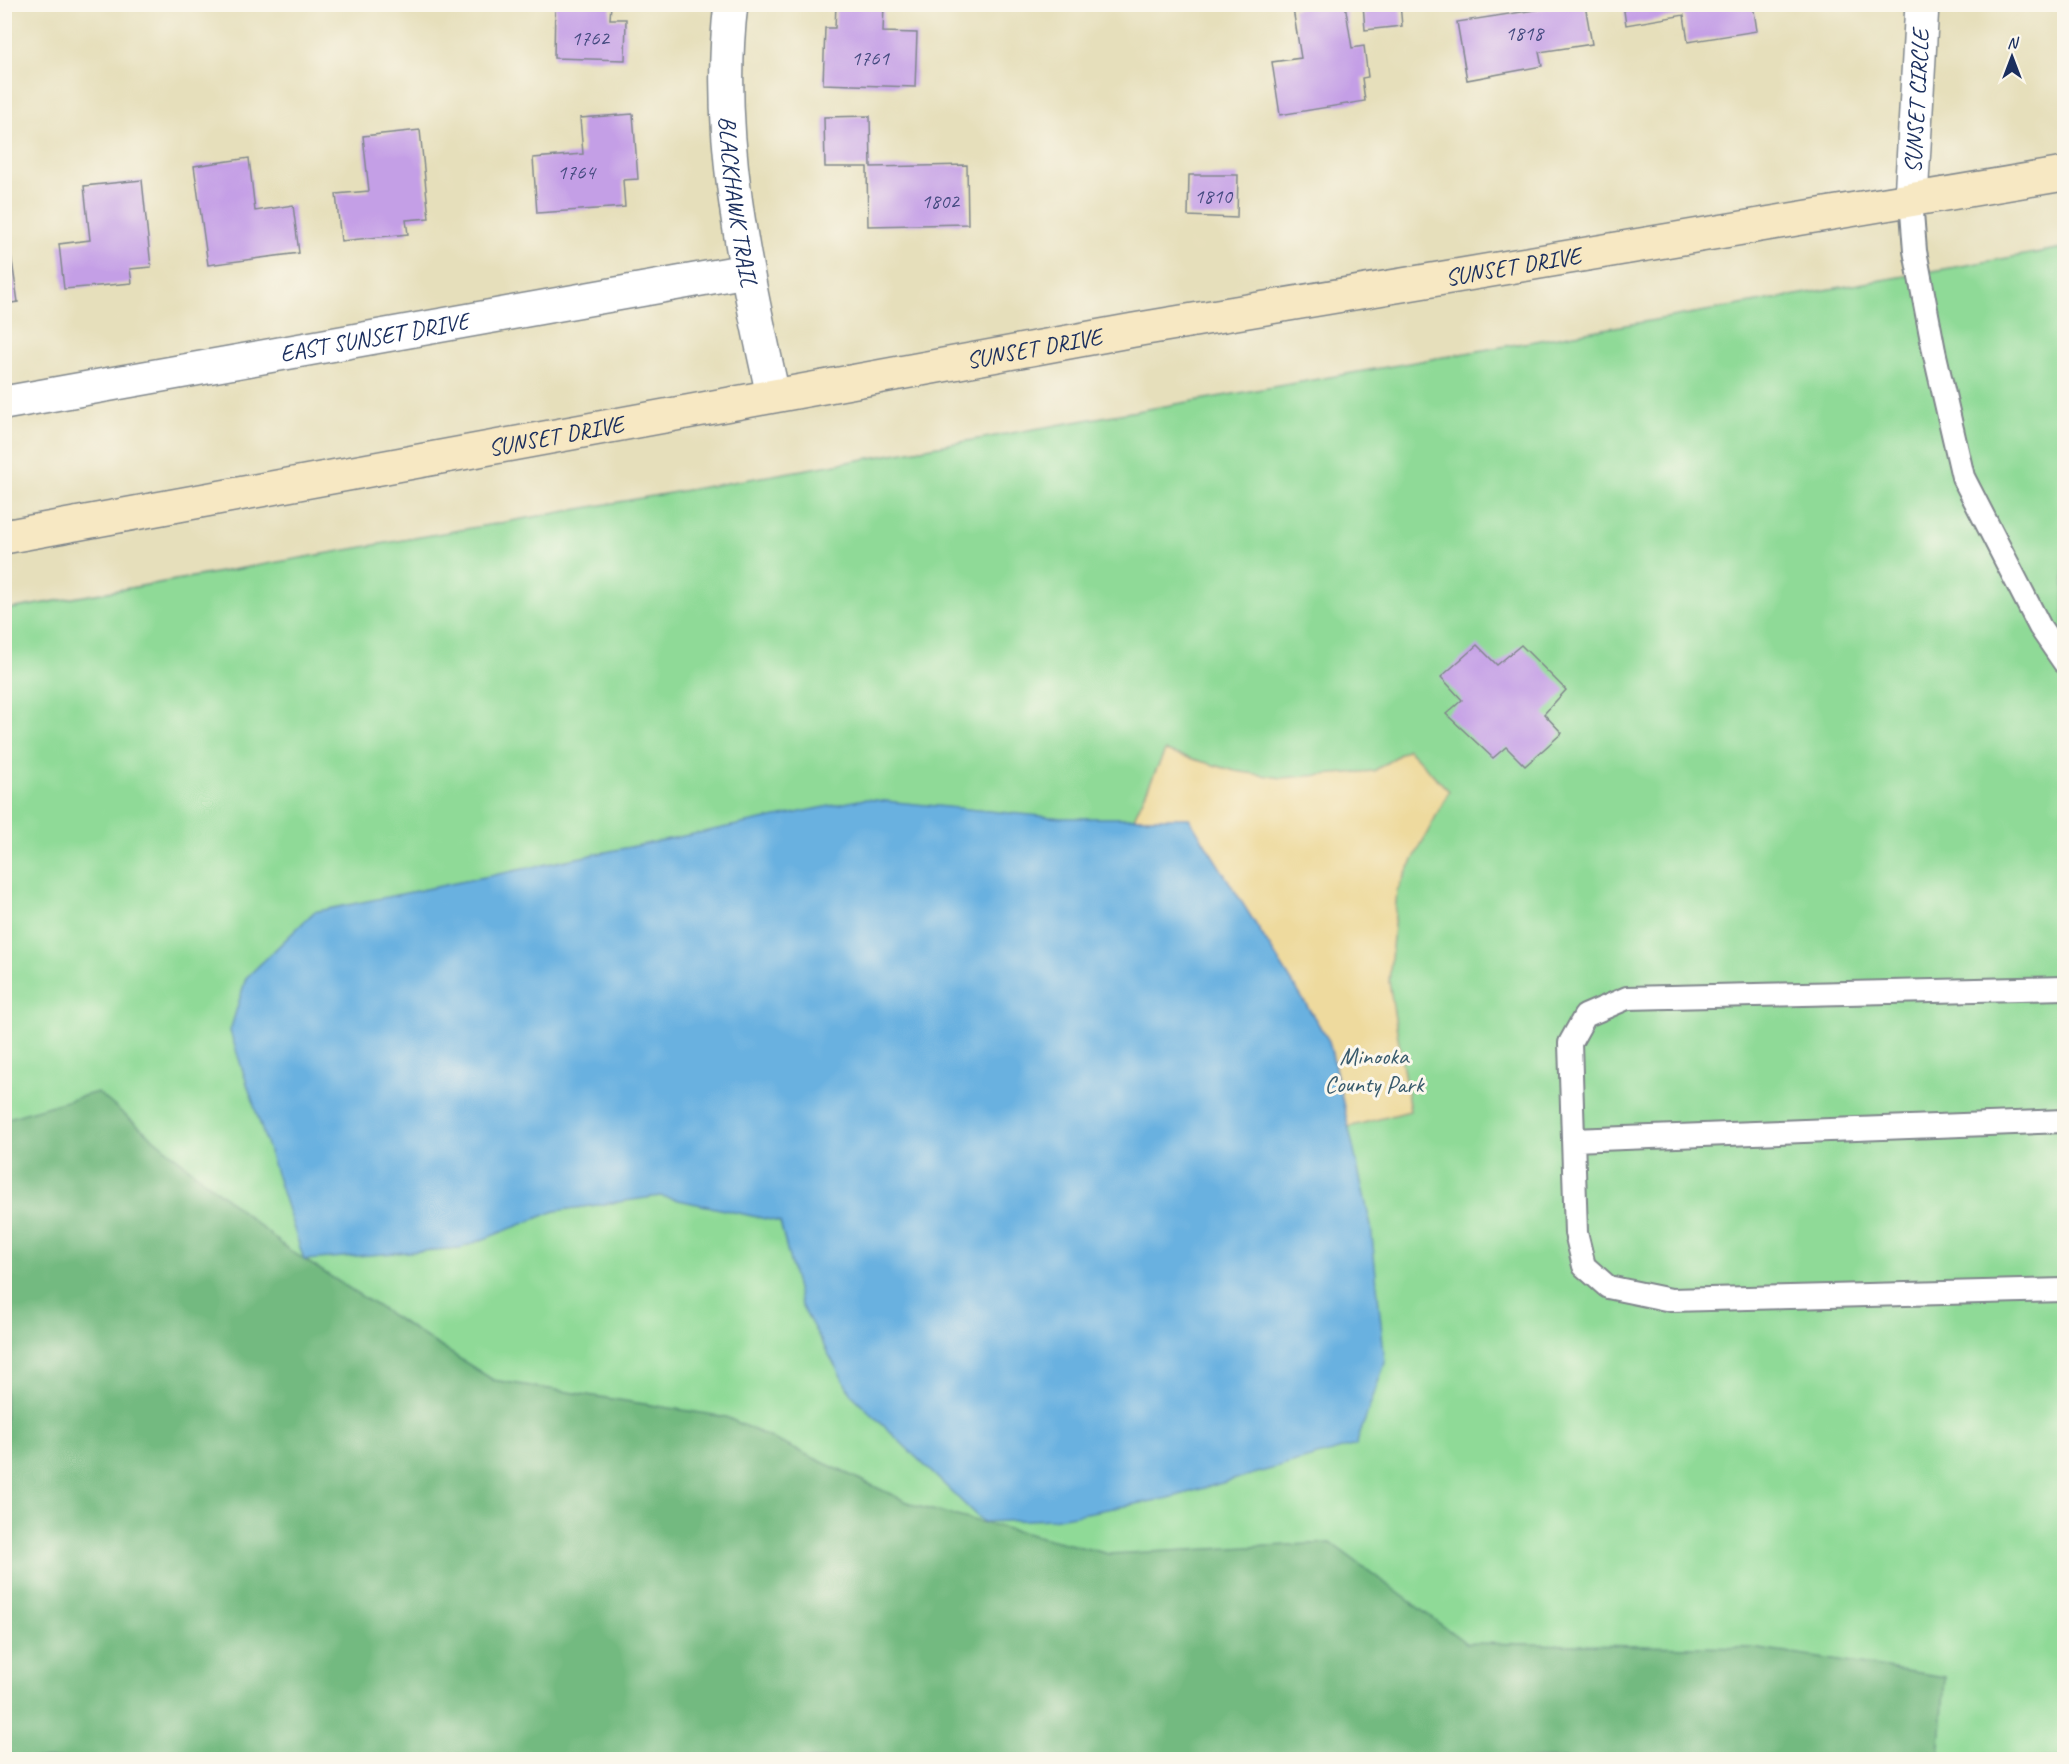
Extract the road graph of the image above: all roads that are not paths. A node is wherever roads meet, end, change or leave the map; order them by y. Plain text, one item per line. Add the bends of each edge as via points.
1 (731, 4) edge
2 (1923, 4) edge
3 (2064, 174) edge
4 (1911, 199) junction
5 (746, 271) junction
6 (772, 395) junction
7 (4, 404) edge
8 (4, 537) edge
9 (2064, 662) edge
10 (2064, 988) edge
11 (2064, 1121) edge
12 (1572, 1140) junction
13 (2064, 1290) edge

1 - 5 street, BLACKHAWK TRAIL via 728,117
2 - 4 street, SUNSET CIRCLE
3 - 4 street, SUNSET DRIVE
4 - 6 street, SUNSET DRIVE
4 - 9 lane via 1915,251 1963,477 2040,627
5 - 6 street, BLACKHAWK TRAIL
5 - 7 street, EAST SUNSET DRIVE
6 - 8 street, SUNSET DRIVE
10 - 12 lane via 1627,998 1585,1016 1570,1043
11 - 12 lane
12 - 13 lane via 1576,1233 1584,1266 1608,1287 1671,1300

